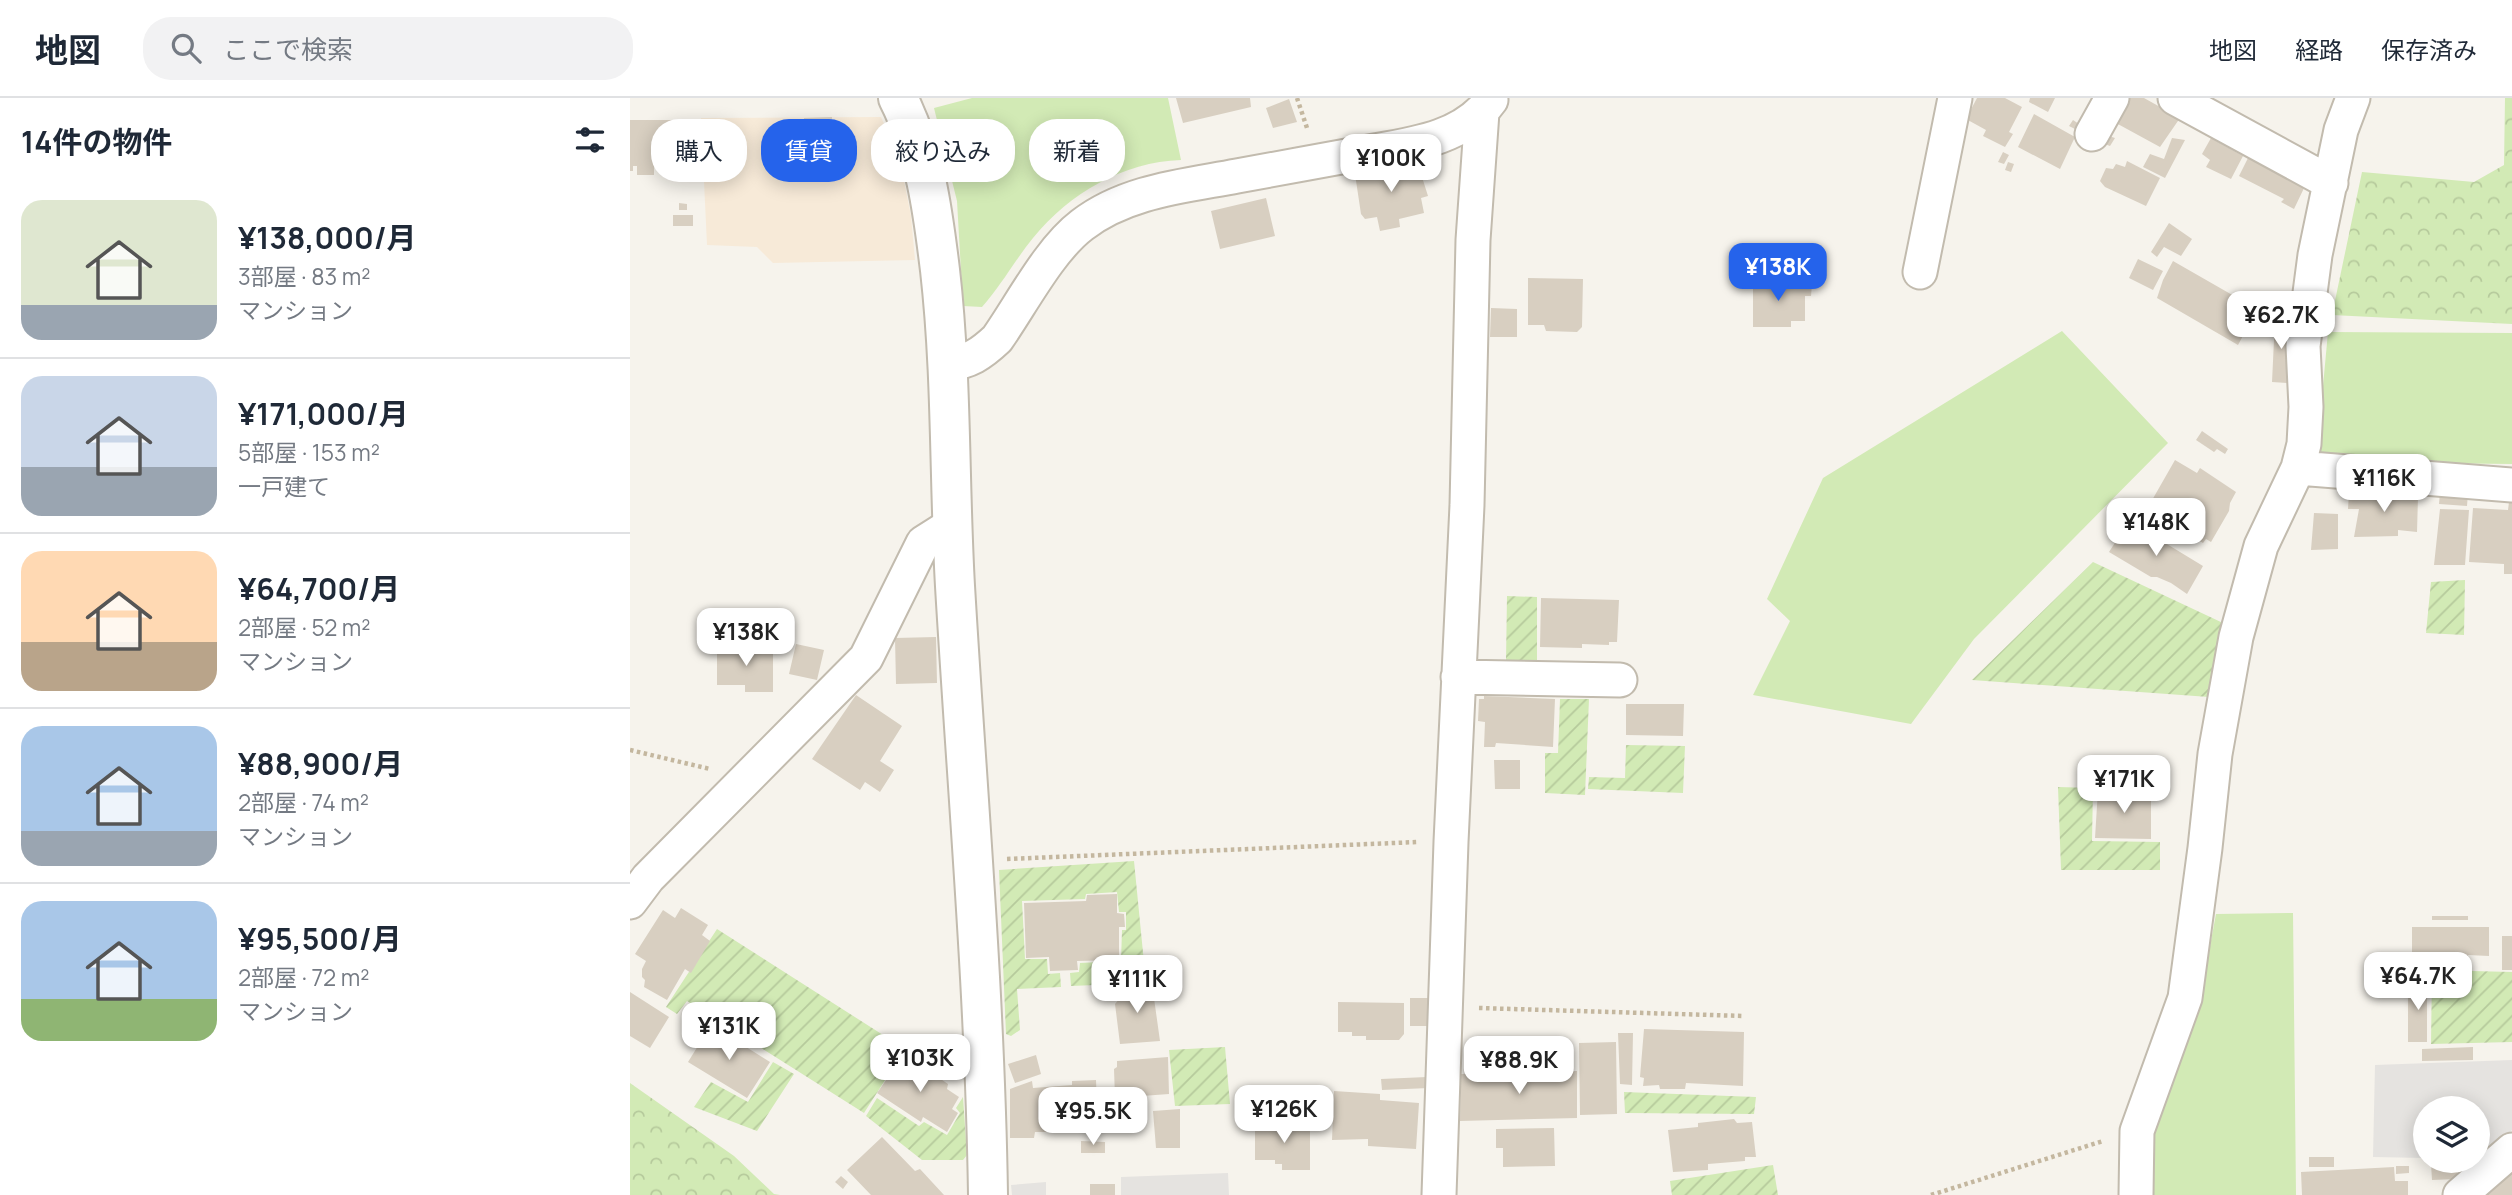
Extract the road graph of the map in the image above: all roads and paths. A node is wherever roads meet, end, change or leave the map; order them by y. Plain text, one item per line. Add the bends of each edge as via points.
1 (898, 98) edge
2 (1955, 98) edge
3 (2112, 98) edge
4 (2175, 98) edge
5 (2353, 98) edge
6 (1487, 105) edge
7 (2092, 134) dead end
8 (2331, 183) junction
9 (1920, 272) dead end
10 (948, 364) junction
11 (2298, 468) junction
12 (2512, 485) edge
13 (953, 524) junction
14 (1458, 677) junction
15 (1620, 680) dead end
16 (630, 750) edge
17 (749, 779) junction
18 (1451, 842) junction
19 (973, 860) junction
20 (630, 902) edge
21 (1445, 1007) junction
22 (1744, 1016) dead end
23 (2137, 1131) junction
24 (2512, 1150) edge
25 (988, 1195) edge
26 (1439, 1195) edge
27 (1931, 1195) edge
28 (2136, 1195) edge
29 (2460, 1195) edge

1 - 10 street via 923,166 935,226
2 - 9 street
3 - 7 street
4 - 8 street
5 - 8 street via 2341,130
6 - 10 street via 1458,129 1409,145 1121,202 1069,236 997,339 972,359
6 - 14 street via 1473,240
8 - 11 street via 2315,255 2303,346 2306,407
10 - 13 street
11 - 12 street
11 - 23 street via 2261,546 2236,637 2215,754 2185,998
13 - 17 street via 923,543 866,658
13 - 19 street
14 - 15 street
14 - 18 street
16 - 17 path
17 - 20 street via 648,878
18 - 19 path
18 - 21 street
19 - 25 street
21 - 22 path
21 - 26 street
23 - 27 path
23 - 28 street
24 - 29 street

